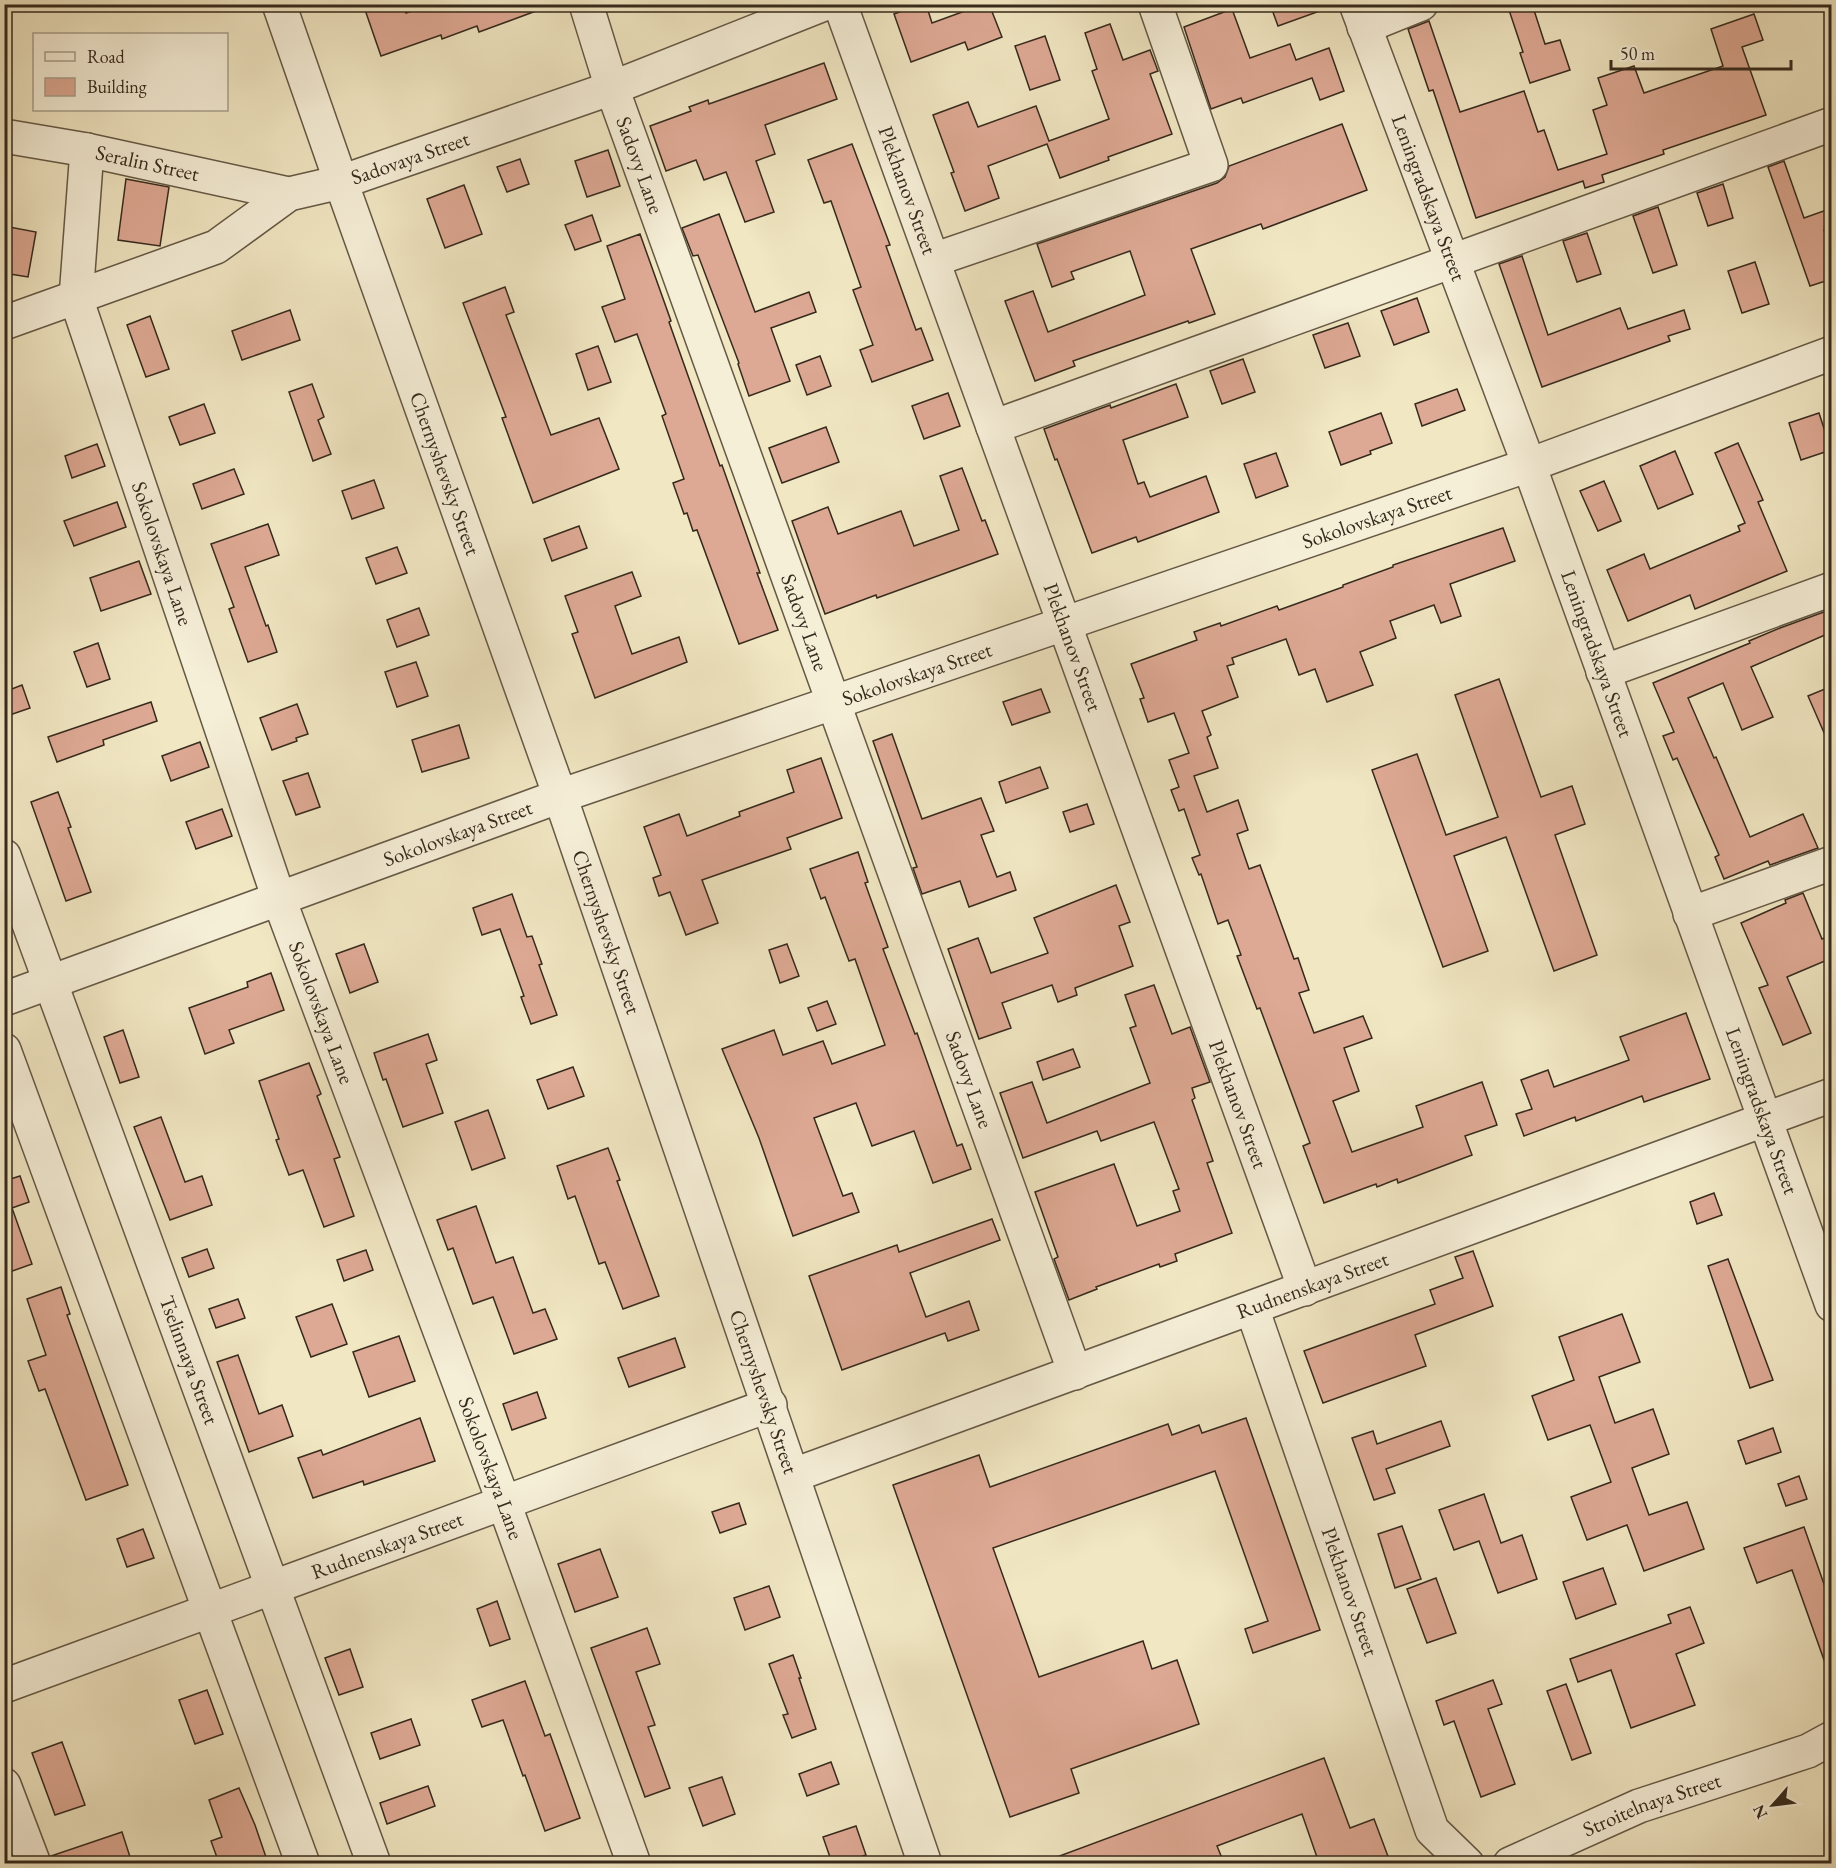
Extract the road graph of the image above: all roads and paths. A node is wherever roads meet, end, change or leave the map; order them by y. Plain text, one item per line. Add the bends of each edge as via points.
1 (279, 4) edge
2 (586, 4) edge
3 (824, 4) edge
4 (840, 4) edge
5 (1155, 4) edge
6 (1421, 4) edge
7 (1360, 16) edge
8 (612, 88) junction
9 (1832, 124) edge
10 (4, 136) edge
11 (87, 150) junction
12 (341, 182) junction
13 (290, 194) junction
14 (933, 260) junction
15 (1452, 261) junction
16 (76, 298) junction
17 (14, 314) edge
18 (1832, 353) edge
19 (993, 427) junction
20 (1529, 465) junction
21 (1832, 589) edge
22 (1065, 624) junction
23 (1603, 672) junction
24 (834, 703) junction
25 (560, 796) junction
26 (4, 856) edge
27 (1832, 863) edge
28 (279, 899) junction
29 (1690, 914) junction
30 (51, 982) junction
31 (4, 999) edge
32 (4, 1050) edge
33 (1832, 1095) edge
34 (1764, 1120) junction
35 (1305, 1289) junction
36 (1831, 1302) edge
37 (1252, 1308) junction
38 (1075, 1373) junction
39 (770, 1405) junction
40 (794, 1475) junction
41 (504, 1503) junction
42 (273, 1587) junction
43 (210, 1610) junction
44 (4, 1686) edge
45 (1832, 1738) edge
46 (4, 1785) edge
47 (34, 1863) edge
48 (303, 1863) edge
49 (374, 1863) edge
50 (634, 1863) edge
51 (926, 1863) edge
52 (1467, 1863) edge
53 (1510, 1863) edge

1 - 12 street, Chernyshevsky Street
2 - 8 street, Sadovy Lane
3 - 8 street, Sadovaya Street
4 - 14 street, Plekhanov Street
5 - 14 street via 1211,165
6 - 7 street
7 - 15 street, Leningradskaya Street
8 - 12 street, Sadovaya Street
8 - 24 street, Sadovy Lane
9 - 15 street
10 - 11 street, Seralin Street
11 - 13 street, Seralin Street
11 - 16 street, Sokolovskaya Lane
12 - 13 street, Sadovaya Street
12 - 25 street, Chernyshevsky Street
13 - 16 street, Sadovaya Street via 216,247
14 - 19 street, Plekhanov Street
15 - 19 street
15 - 20 street, Leningradskaya Street
16 - 17 street, Sadovaya Street
16 - 28 street, Sokolovskaya Lane
18 - 20 street, Sokolovskaya Street
19 - 22 street, Plekhanov Street
20 - 22 street, Sokolovskaya Street
20 - 23 street, Leningradskaya Street
21 - 23 street
22 - 24 street, Sokolovskaya Street
22 - 35 street, Plekhanov Street
23 - 29 street, Leningradskaya Street
24 - 25 street, Sokolovskaya Street
24 - 38 street, Sadovy Lane
25 - 28 street, Sokolovskaya Street
25 - 39 street, Chernyshevsky Street
26 - 30 street, Tselinnaya Street
27 - 29 street
28 - 30 street, Sokolovskaya Street
28 - 41 street, Sokolovskaya Lane
29 - 34 street, Leningradskaya Street
30 - 31 street, Sokolovskaya Street
30 - 42 street, Tselinnaya Street
32 - 43 street
33 - 34 street, Rudnenskaya Street
34 - 35 street, Rudnenskaya Street
34 - 36 street, Leningradskaya Street
35 - 37 street, Rudnenskaya Street
37 - 38 street, Rudnenskaya Street
37 - 52 street, Plekhanov Street via 1432,1830
38 - 40 street, Rudnenskaya Street
39 - 40 street, Chernyshevsky Street
39 - 41 street, Rudnenskaya Street
40 - 51 street, Chernyshevsky Street
41 - 42 street, Rudnenskaya Street
41 - 50 street, Sokolovskaya Lane
42 - 43 street, Rudnenskaya Street
42 - 49 street, Tselinnaya Street
43 - 44 street, Rudnenskaya Street
43 - 48 street
45 - 53 street, Stroitelnaya Street via 1808,1751 1639,1806
46 - 47 street

